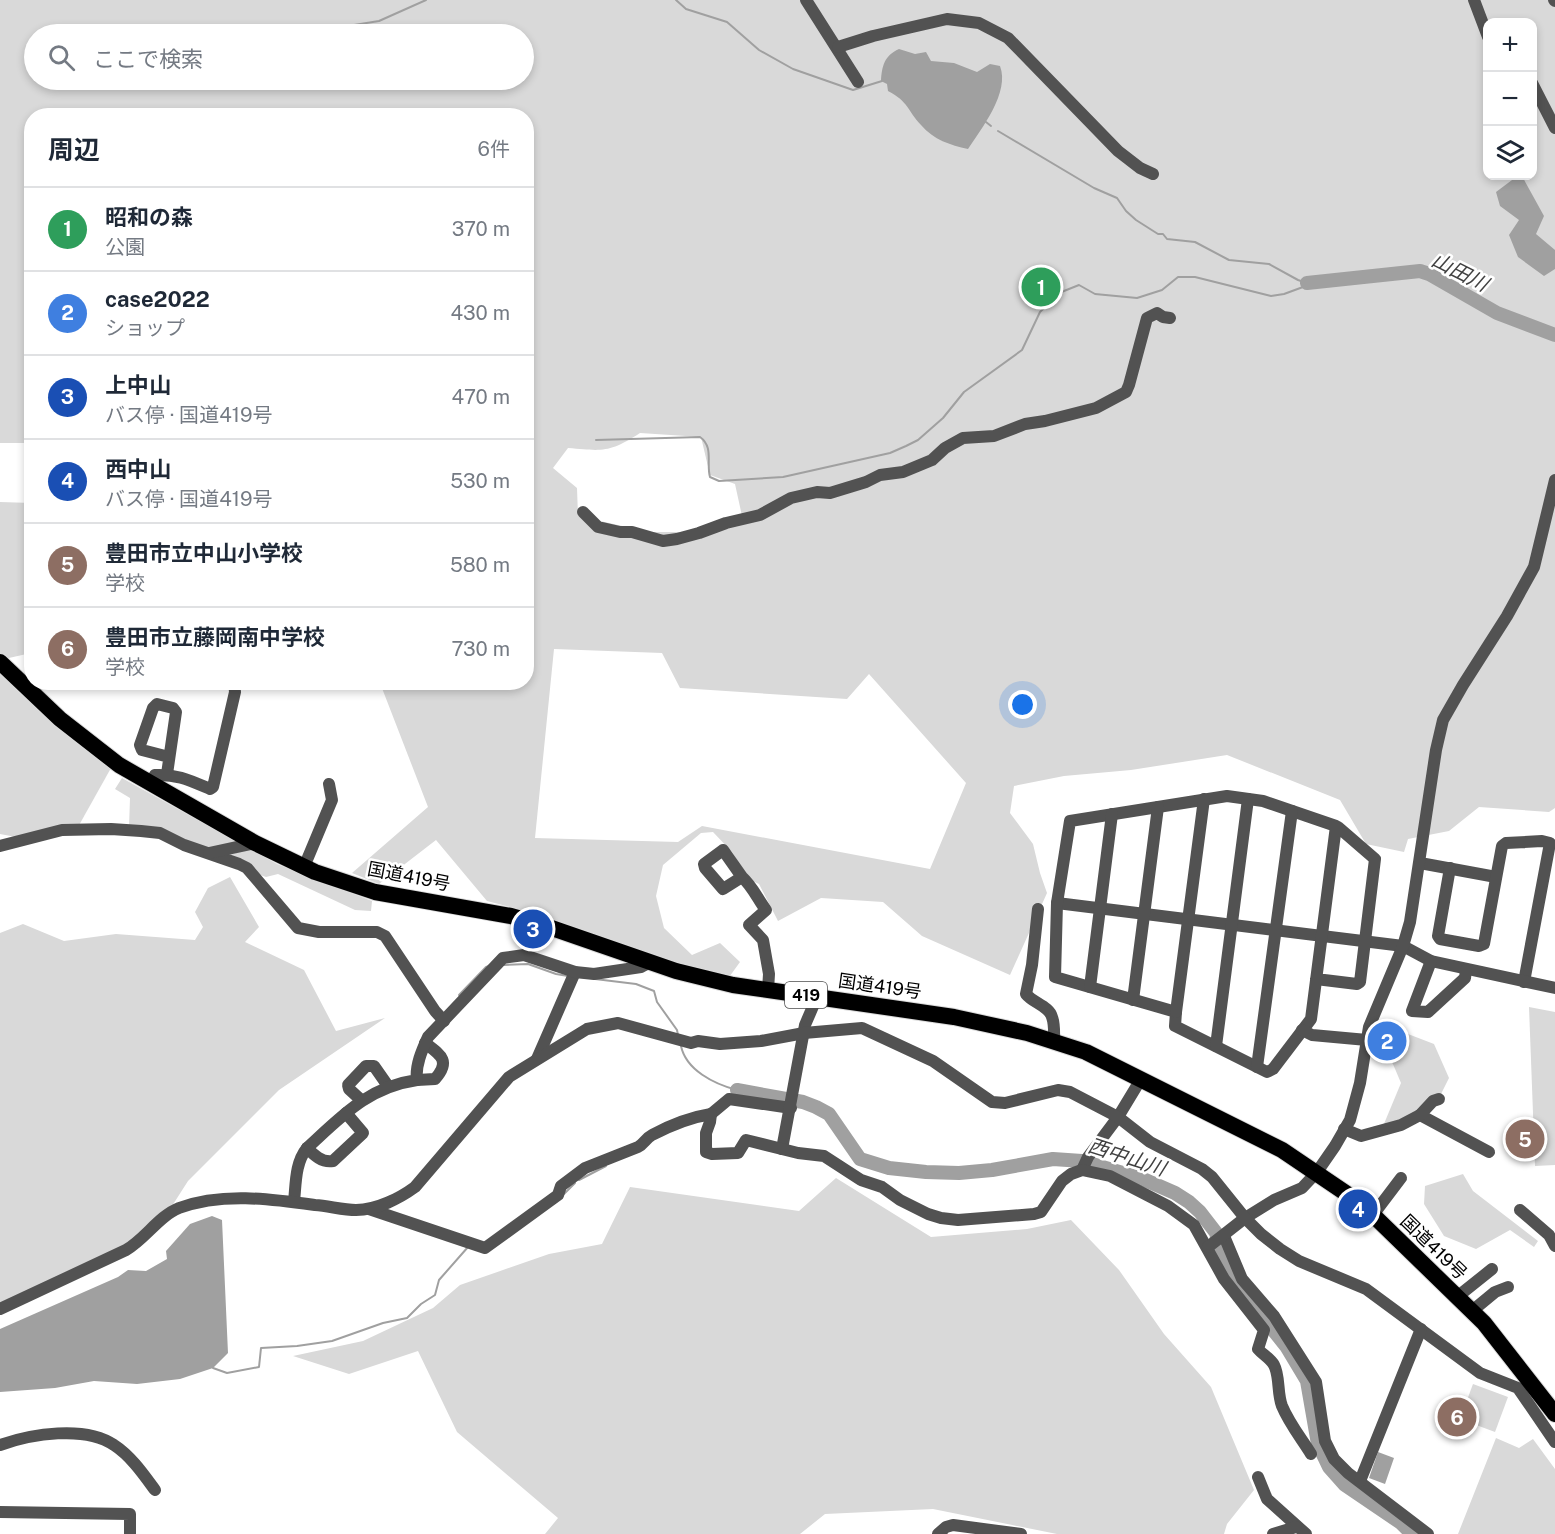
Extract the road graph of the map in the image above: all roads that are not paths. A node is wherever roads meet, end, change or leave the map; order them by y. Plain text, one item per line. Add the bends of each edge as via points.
1 (806, 0) edge
2 (1474, 0) edge
3 (1483, 24) edge
4 (837, 48) junction
5 (858, 82) dead end
6 (1537, 91) edge
7 (1555, 128) edge
8 (1153, 174) dead end
9 (1170, 318) dead end
10 (1555, 480) edge
11 (583, 512) dead end
12 (0, 662) edge
13 (24, 684) edge
14 (30, 690) edge
15 (235, 690) edge
16 (169, 757) dead end
17 (167, 774) junction
18 (151, 784) junction
19 (329, 784) dead end
20 (1204, 799) junction
21 (1248, 799) junction
22 (1158, 807) junction
23 (1292, 811) junction
24 (1112, 814) junction
25 (1336, 826) junction
26 (255, 843) junction
27 (0, 846) edge
28 (208, 853) junction
29 (1420, 863) junction
30 (304, 867) junction
31 (1450, 868) junction
32 (742, 877) dead end
33 (1496, 877) junction
34 (1057, 903) junction
35 (1100, 908) junction
36 (1038, 909) dead end
37 (1145, 914) junction
38 (1190, 920) junction
39 (1232, 925) junction
40 (1277, 931) junction
41 (1320, 936) junction
42 (1365, 941) junction
43 (1403, 946) junction
44 (1431, 961) junction
45 (650, 962) junction
46 (1466, 970) junction
47 (575, 972) junction
48 (1316, 979) junction
49 (1524, 982) junction
50 (1090, 987) junction
51 (1555, 988) edge
52 (768, 990) junction
53 (817, 997) junction
54 (1133, 1000) junction
55 (1176, 1012) junction
56 (444, 1021) junction
57 (1302, 1030) junction
58 (804, 1033) junction
59 (1367, 1040) junction
60 (425, 1042) junction
61 (1054, 1043) junction
62 (1216, 1047) junction
63 (537, 1060) junction
64 (1257, 1067) junction
65 (1141, 1079) junction
66 (417, 1080) junction
67 (388, 1086) junction
68 (1439, 1099) dead end
69 (361, 1100) junction
70 (791, 1102) junction
71 (346, 1113) junction
72 (711, 1114) junction
73 (1420, 1115) junction
74 (1118, 1117) junction
75 (1344, 1129) junction
76 (307, 1148) junction
77 (782, 1149) junction
78 (1489, 1152) dead end
79 (1084, 1165) junction
80 (1317, 1172) junction
81 (1401, 1179) dead end
82 (294, 1202) junction
83 (369, 1209) junction
84 (1520, 1210) dead end
85 (1373, 1215) junction
86 (1245, 1218) junction
87 (1222, 1237) junction
88 (1555, 1246) edge
89 (1208, 1247) junction
90 (1492, 1269) dead end
91 (1508, 1287) dead end
92 (1457, 1297) junction
93 (0, 1309) edge
94 (1472, 1311) junction
95 (1420, 1329) junction
96 (1555, 1414) edge
97 (1555, 1442) edge
98 (0, 1445) edge
99 (1315, 1446) junction
100 (1258, 1477) dead end
101 (1360, 1481) junction
102 (155, 1490) dead end
103 (0, 1512) edge
104 (1301, 1530) edge
105 (130, 1534) edge
106 (938, 1534) edge
107 (1021, 1534) edge
108 (1273, 1534) edge
109 (1428, 1534) edge

1 - 4 street
2 - 3 street
4 - 5 street
4 - 8 street via 947,19 979,23 1008,38 1118,151
6 - 7 street
9 - 11 street via 1157,313 1147,318 1129,386 1116,398 1096,408 1011,428 994,436 963,438 932,460 903,472 880,475 830,493 791,498 760,515 663,541 598,527
10 - 29 street via 1534,567 1443,720
12 - 13 highway, 国道419号 / 419
14 - 18 highway, 国道419号 / 419 via 111,759
15 - 17 street via 213,787
16 - 17 street
17 - 18 street via 155,775
18 - 26 highway, 国道419号 / 419
19 - 30 street via 332,800
20 - 21 street
20 - 22 street
20 - 38 street
21 - 23 street
21 - 39 street
22 - 24 street
22 - 37 street
23 - 25 street
23 - 40 street
24 - 34 street via 1070,821
24 - 35 street
25 - 41 street
25 - 42 street via 1375,859
26 - 28 street
26 - 30 highway, 国道419号 / 419
27 - 28 street via 62,830 111,829 160,833
28 - 56 street via 247,868 298,928 381,932
29 - 31 street
29 - 43 street
30 - 45 highway, 国道419号 / 419 via 375,892 496,912
31 - 33 street
31 - 33 street via 1440,939 1484,944
32 - 52 street via 753,886 766,910 749,925 763,940
33 - 49 street via 1506,843 1550,843
34 - 35 street
34 - 50 street via 1055,976
35 - 37 street
35 - 50 street
36 - 61 street via 1026,994 1050,1012
37 - 38 street
37 - 54 street
38 - 39 street
38 - 55 street
39 - 40 street
39 - 62 street
40 - 41 street
40 - 64 street
41 - 42 street
41 - 48 street
42 - 43 street
42 - 48 street via 1357,984
43 - 44 street
43 - 59 street
44 - 46 street
44 - 46 street via 1412,1011 1428,1012 1465,978
45 - 47 street via 615,972
45 - 52 highway, 国道419号 / 419 via 733,985
46 - 49 street
47 - 56 street via 524,955 503,958
47 - 63 street
48 - 57 street via 1311,1019
49 - 51 street
50 - 54 street
52 - 53 highway, 国道419号 / 419
53 - 58 street
53 - 61 highway, 国道419号 / 419 via 954,1017
54 - 55 street
55 - 62 street via 1175,1026
56 - 60 street
57 - 59 street via 1312,1035
57 - 64 street via 1273,1069 1267,1072
58 - 63 street via 761,1041 691,1043 611,1023 586,1029
58 - 70 street
58 - 74 street via 862,1028 933,1061 992,1102 1005,1103 1058,1090 1070,1092
59 - 75 street via 1360,1083
60 - 66 street
60 - 66 street via 441,1055 443,1066 435,1078
61 - 65 highway, 国道419号 / 419 via 1086,1052
62 - 64 street
63 - 83 street via 509,1077 415,1187 402,1197
65 - 74 street
65 - 80 highway, 国道419号 / 419 via 1282,1150
66 - 67 street
67 - 69 street
67 - 69 street via 374,1066 366,1066 348,1085
68 - 73 street
69 - 71 street
70 - 72 street via 729,1099
70 - 77 street
71 - 76 street
71 - 76 street via 363,1133 333,1161 316,1157
72 - 77 street via 706,1152 738,1153 746,1140
72 - 83 street via 650,1136 643,1145 585,1168 561,1186 558,1195 485,1248
73 - 75 street via 1401,1125 1361,1136
73 - 78 street
74 - 79 street
74 - 86 street via 1150,1142 1202,1169
75 - 80 street
76 - 82 street via 297,1167
77 - 79 street via 824,1156 928,1214 958,1220 1041,1212 1062,1181
79 - 89 street via 1168,1206 1194,1225
80 - 85 highway, 国道419号 / 419
80 - 86 street via 1302,1188
81 - 85 street
82 - 83 street
82 - 93 street via 225,1198 177,1209 137,1244
84 - 88 street via 1549,1235
85 - 92 highway, 国道419号 / 419
86 - 87 street
86 - 95 street via 1280,1249 1299,1261 1366,1288
87 - 89 street
87 - 99 street via 1242,1279 1274,1316 1316,1382
89 - 99 street via 1224,1279 1264,1330 1258,1349 1273,1363 1282,1406 1293,1427
90 - 92 street
91 - 94 street via 1495,1292
92 - 94 highway, 国道419号 / 419
94 - 96 highway, 国道419号 / 419
95 - 97 street via 1480,1373 1518,1389
95 - 101 street
98 - 102 street via 60,1434 100,1438 125,1454
99 - 101 street
100 - 104 street via 1267,1499
101 - 109 street
103 - 105 street via 130,1514
104 - 108 street
106 - 107 street via 952,1525

